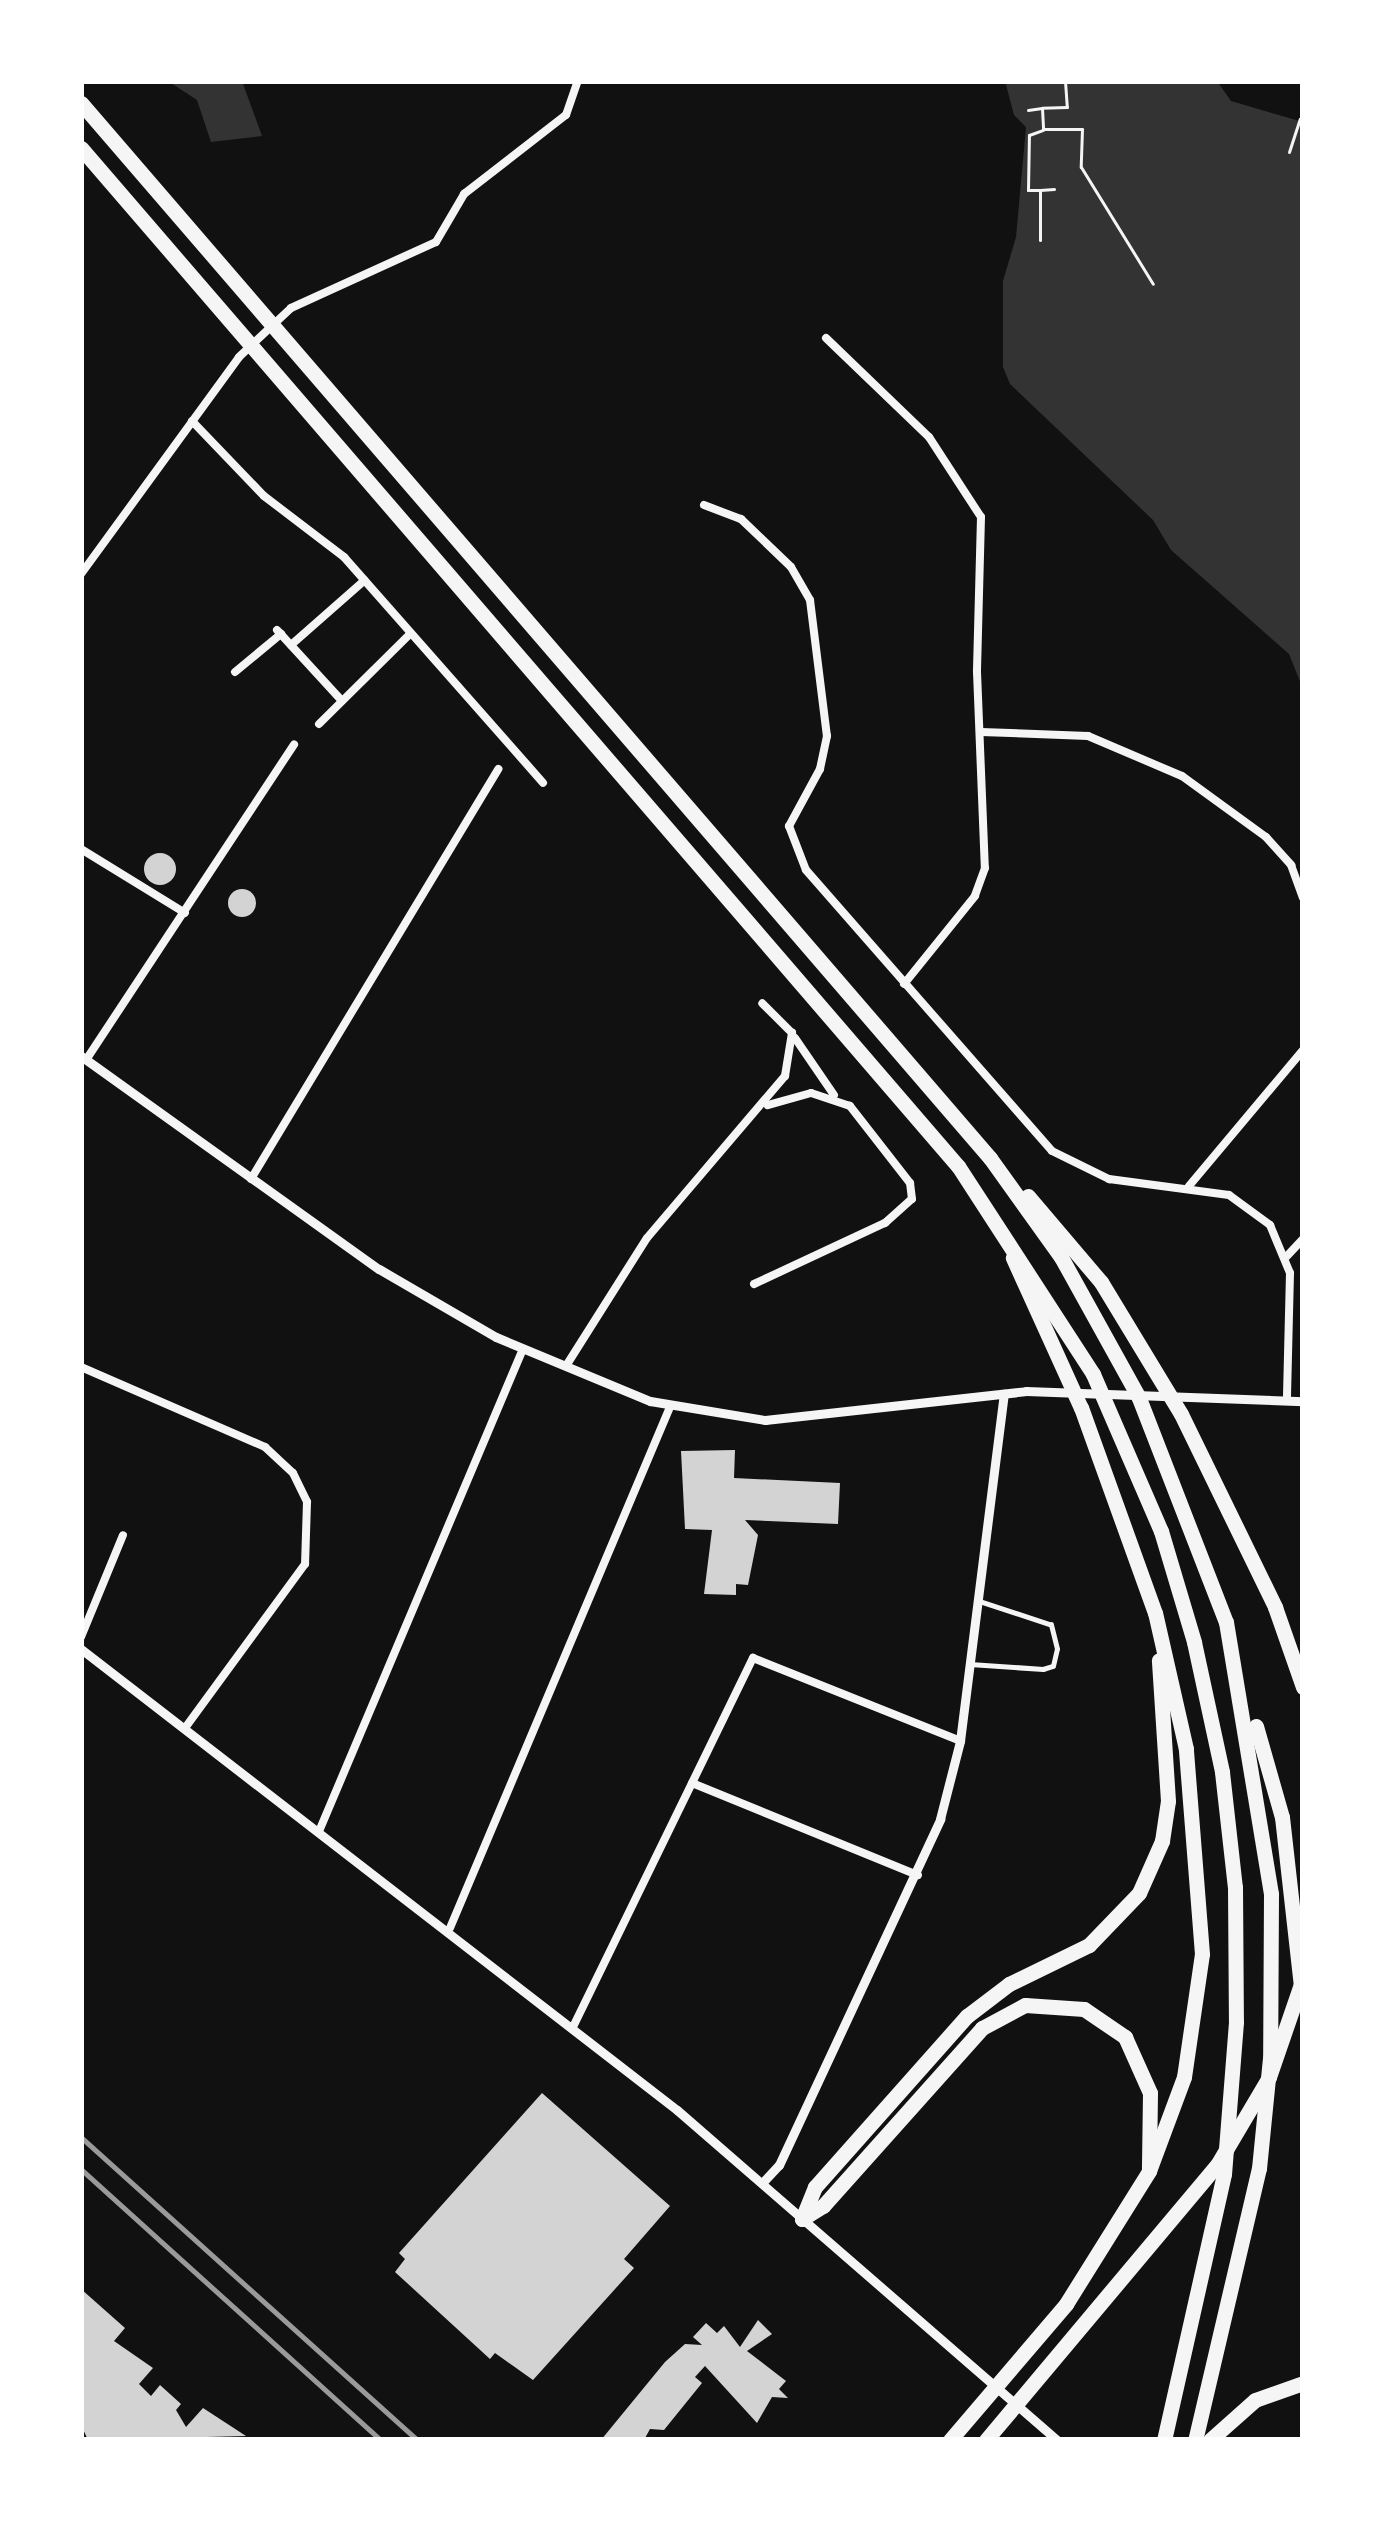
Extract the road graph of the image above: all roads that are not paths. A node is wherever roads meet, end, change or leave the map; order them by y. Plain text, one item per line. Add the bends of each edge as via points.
1 (578, 81) edge
2 (81, 103) edge
3 (81, 148) edge
4 (826, 338) dead end
5 (192, 421) junction
6 (704, 505) dead end
7 (81, 574) edge
8 (365, 580) junction
9 (411, 633) junction
10 (291, 645) junction
11 (235, 672) dead end
12 (342, 701) junction
13 (319, 724) dead end
14 (981, 732) junction
15 (294, 743) dead end
16 (498, 769) dead end
17 (543, 783) dead end
18 (81, 849) edge
19 (1303, 898) edge
20 (185, 913) junction
21 (904, 984) junction
22 (762, 1003) dead end
23 (792, 1033) junction
24 (1303, 1050) edge
25 (84, 1058) edge
26 (835, 1096) junction
27 (766, 1106) junction
28 (990, 1158) junction
29 (250, 1180) junction
30 (1188, 1188) junction
31 (989, 1206) junction
32 (1303, 1239) edge
33 (1287, 1256) junction
34 (754, 1283) dead end
35 (523, 1349) junction
36 (81, 1366) edge
37 (565, 1367) junction
38 (1004, 1394) junction
39 (1287, 1399) junction
40 (1303, 1401) edge
41 (670, 1407) junction
42 (123, 1535) dead end
43 (978, 1601) junction
44 (1155, 1613) junction
45 (81, 1637) edge
46 (81, 1649) edge
47 (970, 1664) junction
48 (1240, 1682) junction
49 (1303, 1687) edge
50 (185, 1728) junction
51 (960, 1741) junction
52 (692, 1783) junction
53 (320, 1828) junction
54 (918, 1875) junction
55 (450, 1928) junction
56 (1303, 1978) edge
57 (1303, 2012) edge
58 (574, 2027) junction
59 (1149, 2171) junction
60 (763, 2182) junction
61 (802, 2218) junction
62 (1303, 2383) edge
63 (1165, 2437) edge
64 (950, 2440) edge
65 (986, 2440) edge
66 (1057, 2440) edge
67 (1195, 2440) edge
68 (1210, 2440) edge

1 - 5 street via 566,115 464,194 436,242 291,308 239,357
2 - 28 highway
3 - 31 highway
4 - 14 street via 918,424 978,503
5 - 7 street
5 - 8 street
6 - 21 street via 741,519 806,589 826,736 820,770 790,826 792,847
8 - 9 street
8 - 10 street
9 - 12 street
9 - 17 street
10 - 11 street via 279,632
10 - 12 street
12 - 13 street
14 - 19 street via 1088,736 1182,776 1266,836 1291,865
14 - 21 street via 981,884
15 - 20 street
16 - 29 street
18 - 20 street
20 - 25 street
21 - 30 street via 1052,1151 1109,1179
22 - 23 street
23 - 26 street
23 - 27 street via 785,1076
24 - 30 street
25 - 29 street
26 - 27 street via 811,1093
26 - 34 street via 910,1183 912,1199 884,1223
27 - 37 street via 647,1238
28 - 48 highway via 1061,1257 1139,1398 1199,1537
28 - 49 highway via 1076,1248 1154,1369 1224,1498
29 - 35 street via 380,1269
30 - 33 street via 1245,1202
31 - 44 highway via 1082,1408
31 - 63 highway via 1093,1374 1142,1483 1194,1642 1226,1799 1238,1963 1232,2111 1217,2223
32 - 33 street
33 - 39 street
35 - 37 street
35 - 53 street
36 - 50 street via 265,1447 293,1473 307,1502 312,1534 305,1564
37 - 41 street
38 - 39 street
38 - 41 street via 802,1419
38 - 43 street
39 - 40 street
41 - 55 street
42 - 45 street
43 - 47 street
43 - 47 lane via 1051,1625 1057,1649 1053,1666 1043,1669
44 - 59 highway via 1190,1773 1202,1954 1184,2077
44 - 61 highway via 1168,1801 1162,1841 1139,1893 1089,1945 1010,1984 967,2017 815,2187
46 - 50 street
47 - 51 street
48 - 57 highway via 1282,1817
48 - 67 highway via 1267,1840 1270,2058 1248,2236
50 - 53 street
51 - 52 street via 753,1658
51 - 54 street
52 - 54 street
52 - 58 street
53 - 55 street
54 - 60 street
55 - 58 street
56 - 65 highway via 1254,2104 1164,2237
58 - 60 street
59 - 61 highway via 1150,2093 1136,2050 1084,2009 1040,2003 982,2028 823,2206
59 - 64 highway via 1066,2304
60 - 61 street
61 - 66 street
62 - 68 highway via 1255,2400

